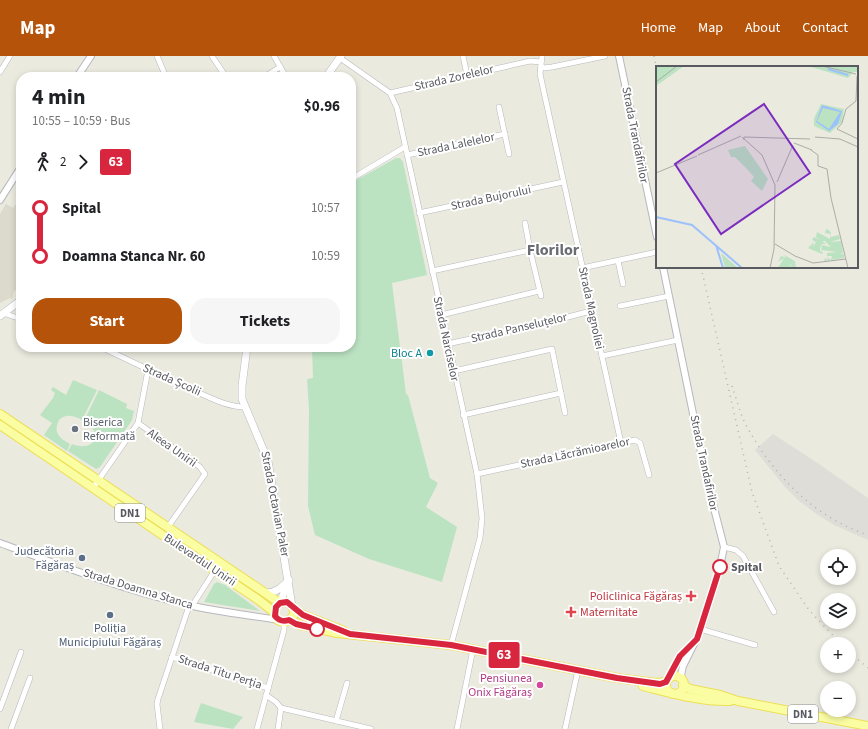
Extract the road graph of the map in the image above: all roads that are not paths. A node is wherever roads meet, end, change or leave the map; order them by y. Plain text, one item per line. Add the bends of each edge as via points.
1 (10, 56) edge
2 (91, 56) edge
3 (157, 56) edge
4 (212, 56) edge
5 (274, 56) edge
6 (463, 56) edge
7 (542, 56) edge
8 (605, 56) edge
9 (619, 56) edge
10 (339, 57) edge
11 (541, 64) junction
12 (280, 67) junction
13 (0, 72) edge
14 (81, 72) edge
15 (164, 72) edge
16 (223, 72) edge
17 (272, 72) edge
18 (283, 72) edge
19 (329, 72) edge
20 (467, 75) junction
21 (390, 93) junction
22 (499, 107) dead end
23 (504, 134) junction
24 (405, 147) junction
25 (509, 154) dead end
26 (407, 155) junction
27 (16, 175) edge
28 (356, 176) edge
29 (563, 182) junction
30 (0, 200) edge
31 (419, 213) junction
32 (525, 223) dead end
33 (656, 232) edge
34 (530, 250) junction
35 (656, 252) edge
36 (618, 260) junction
37 (582, 268) junction
38 (663, 268) edge
39 (432, 271) junction
40 (623, 284) dead end
41 (669, 296) junction
42 (16, 304) edge
43 (620, 306) dead end
44 (591, 311) junction
45 (1, 313) edge
46 (441, 315) junction
47 (16, 318) edge
48 (678, 340) junction
49 (448, 344) junction
50 (111, 352) edge
51 (246, 352) edge
52 (602, 356) junction
53 (148, 370) junction
54 (454, 371) junction
55 (561, 393) junction
56 (245, 408) junction
57 (565, 413) dead end
58 (0, 414) edge
59 (463, 415) junction
60 (138, 423) junction
61 (0, 424) edge
62 (621, 443) junction
63 (477, 474) junction
64 (649, 475) dead end
65 (99, 480) junction
66 (93, 488) junction
67 (130, 501) junction
68 (124, 509) junction
69 (168, 527) junction
70 (0, 543) edge
71 (724, 547) junction
72 (215, 570) junction
73 (288, 580) junction
74 (266, 593) junction
75 (280, 603) junction
76 (190, 606) junction
77 (293, 607) junction
78 (774, 612) dead end
79 (282, 619) junction
80 (700, 629) junction
81 (350, 634) junction
82 (696, 640) junction
83 (451, 645) junction
84 (755, 645) dead end
85 (473, 649) junction
86 (21, 652) dead end
87 (172, 657) junction
88 (578, 670) junction
89 (30, 678) dead end
90 (617, 678) junction
91 (668, 680) junction
92 (347, 683) dead end
93 (683, 683) junction
94 (268, 688) junction
95 (673, 694) junction
96 (266, 695) junction
97 (738, 701) junction
98 (281, 708) junction
99 (0, 709) edge
100 (336, 721) junction
101 (868, 726) edge
102 (11, 729) edge
103 (160, 729) edge
104 (257, 729) edge
105 (278, 729) edge
106 (371, 729) edge
107 (457, 729) edge
108 (565, 729) edge

1 - 13 street
2 - 14 street
3 - 15 street
4 - 16 street
5 - 12 street
6 - 20 street
7 - 11 street, Strada Magnoliei
8 - 11 street, Strada Zorelelor via 544,68
9 - 33 street, Strada Trandafirilor
10 - 19 main road
10 - 21 street
11 - 20 street, Strada Zorelelor via 532,60
11 - 29 street, Strada Magnoliei via 540,74
12 - 17 street
12 - 18 street
20 - 21 street, Strada Zorelelor
21 - 24 street, Strada Narciselor
22 - 23 street, Strada Lalelelor
23 - 25 street, Strada Lalelelor
23 - 26 street, Strada Lalelelor
24 - 26 street, Strada Narciselor
24 - 28 street
26 - 31 street, Strada Narciselor
27 - 30 street
29 - 31 street, Strada Bujorului
29 - 37 street, Strada Magnoliei
31 - 39 street, Strada Narciselor
32 - 34 street
34 - 39 street
34 - 46 street via 540,293
35 - 36 street
36 - 37 street
36 - 40 street
37 - 44 street, Strada Magnoliei
38 - 41 street, Strada Trandafirilor
39 - 46 street, Strada Narciselor
41 - 43 street
41 - 48 street, Strada Trandafirilor
42 - 45 main road
44 - 49 street, Strada Panseluțelor
44 - 52 street, Strada Magnoliei
45 - 47 street
46 - 49 street, Strada Narciselor
48 - 52 street
48 - 71 street, Strada Trandafirilor via 706,477
49 - 54 street, Strada Narciselor
50 - 53 street, Strada Școlii
51 - 56 main road, Strada Octavian Paler via 242,390
52 - 62 street, Strada Magnoliei
53 - 56 street, Strada Școlii via 217,400
53 - 60 street, Aleea Unirii
54 - 55 street via 552,349
54 - 59 street, Strada Narciselor
55 - 57 street
55 - 59 street
56 - 73 main road, Strada Octavian Paler via 268,461
58 - 65 main road, Bulevardul Unirii / DN1
59 - 63 street, Strada Narciselor
60 - 65 street, Aleea Unirii
60 - 69 street, Aleea Unirii via 200,467 205,474
61 - 66 main road, Bulevardul Unirii / DN1
62 - 63 street, Strada Lăcrămioarelor
62 - 64 street, Strada Lăcrămioarelor via 635,440 640,443
63 - 83 street, Strada Narciselor via 482,518 480,538
65 - 66 street
65 - 67 main road, Bulevardul Unirii / DN1
66 - 68 main road, Bulevardul Unirii / DN1
67 - 68 street, DN1
67 - 69 main road, Bulevardul Unirii / DN1
68 - 72 main road, Bulevardul Unirii / DN1
69 - 74 main road, Bulevardul Unirii / DN1
70 - 76 street, Strada Doamna Stanca via 65,567
71 - 78 street via 736,550 743,556
71 - 80 street
72 - 76 street, Strada Titu Perția
72 - 79 main road, Bulevardul Unirii / DN1
73 - 74 main road via 278,590
73 - 75 main road
73 - 77 main road, Strada Octavian Paler
74 - 75 main road, Bulevardul Unirii / DN1
75 - 77 main road, DN1 via 287,602
75 - 79 main road via 276,607
76 - 79 street, Strada Doamna Stanca
76 - 87 street, Strada Titu Perția
77 - 79 main road via 294,615
77 - 81 main road, Strada Doamna Stanca / DN1 via 303,615
79 - 81 main road, Strada Doamna Stanca / DN1 via 312,628
79 - 94 street, Strada Titu Perția via 284,630
80 - 82 street
80 - 84 street
81 - 83 main road, Strada Doamna Stanca / DN1
82 - 91 street via 680,656
82 - 93 street via 684,663 681,675
83 - 85 main road, Strada Doamna Stanca / DN1
85 - 88 main road, Strada Doamna Stanca / DN1
85 - 107 street
86 - 99 street
87 - 94 street, Strada Titu Perția
87 - 103 street, Strada Titu Perția via 158,698
88 - 90 main road, Strada Doamna Stanca / DN1
88 - 108 street
89 - 102 street
90 - 91 main road, Strada Doamna Stanca / DN1 via 656,683
90 - 95 main road, Strada Doamna Stanca / DN1
91 - 93 main road, DN1 via 677,676
91 - 95 main road via 667,688
92 - 100 street
93 - 95 main road via 679,692
93 - 97 main road, Strada Doamna Stanca / DN1 via 690,689
94 - 96 street, Strada Titu Perția
95 - 97 main road, Strada Doamna Stanca / DN1 via 718,701
96 - 98 street
96 - 104 street, Strada Titu Perția
97 - 101 main road, Strada Doamna Stanca / DN1
98 - 100 street
98 - 105 street
100 - 106 street

